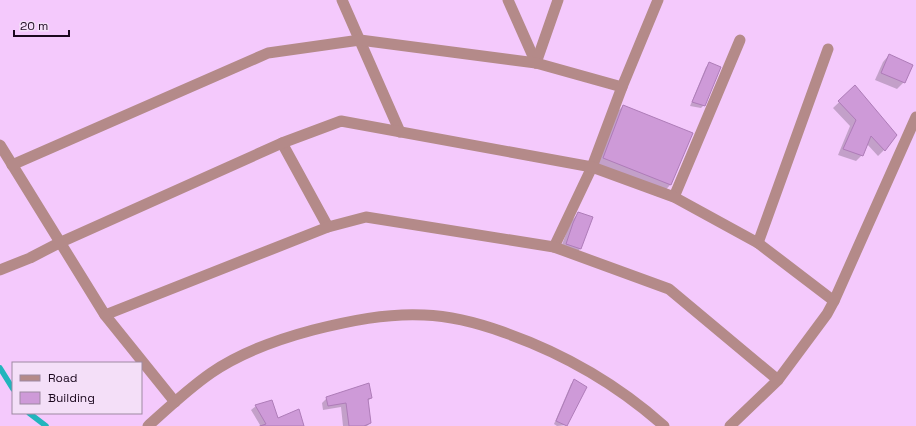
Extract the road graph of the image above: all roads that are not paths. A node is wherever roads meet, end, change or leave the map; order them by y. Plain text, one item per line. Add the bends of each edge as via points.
1 (342, 0) edge
2 (508, 0) edge
3 (558, 0) edge
4 (658, 0) edge
5 (360, 40) junction
6 (740, 40) dead end
7 (828, 49) dead end
8 (536, 62) junction
9 (622, 87) junction
10 (916, 118) edge
11 (400, 132) junction
12 (282, 143) junction
13 (0, 145) edge
14 (12, 166) junction
15 (592, 167) junction
16 (674, 197) junction
17 (328, 227) junction
18 (60, 243) junction
19 (758, 244) junction
20 (554, 247) junction
21 (0, 270) edge
22 (834, 301) junction
23 (105, 316) junction
24 (778, 380) junction
25 (175, 402) junction
26 (148, 426) edge
27 (664, 426) edge
28 (730, 426) edge

1 - 5 street
2 - 8 street
3 - 8 street
4 - 9 street
5 - 8 street
5 - 11 street
5 - 14 street via 268,53
6 - 16 street
7 - 19 street
8 - 9 street
9 - 15 street
10 - 22 street
11 - 12 street via 341,121
11 - 15 street
12 - 17 street
12 - 18 street
13 - 14 street
14 - 18 street
15 - 16 street
15 - 20 street
16 - 19 street
17 - 20 street via 366,217
17 - 23 street
18 - 21 street
18 - 23 street
19 - 22 street
20 - 24 street via 669,289
22 - 24 street
23 - 25 street
24 - 28 street
25 - 26 street
25 - 27 street via 211,373 231,362 299,334 351,321 424,315 473,322 552,351 605,382

